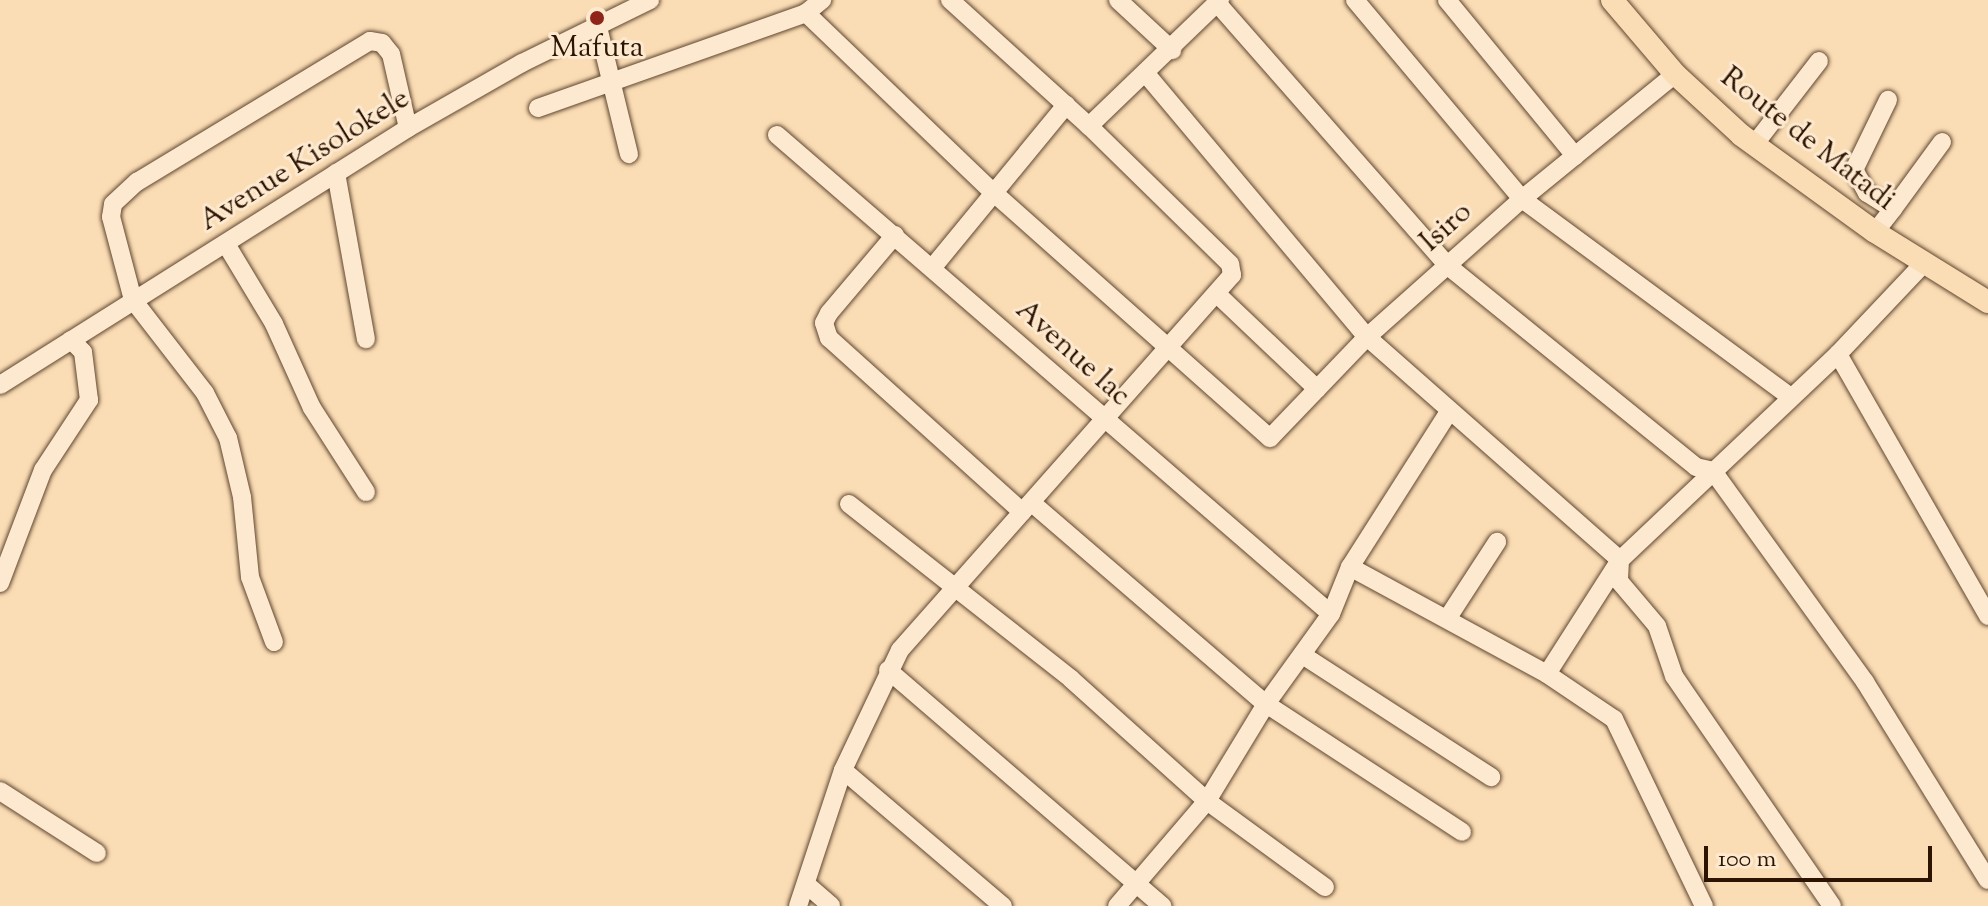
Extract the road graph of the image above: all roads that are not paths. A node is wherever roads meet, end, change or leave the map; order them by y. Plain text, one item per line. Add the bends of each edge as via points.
1 (650, 0) edge
2 (822, 0) edge
3 (950, 0) edge
4 (1118, 0) edge
5 (1355, 0) edge
6 (1447, 0) edge
7 (1612, 0) edge
8 (1219, 2) edge
9 (806, 13) junction
10 (597, 23) junction
11 (1172, 50) junction
12 (1819, 61) dead end
13 (1675, 74) junction
14 (1147, 75) junction
15 (611, 81) junction
16 (1888, 100) dead end
17 (1066, 105) junction
18 (538, 108) dead end
19 (1089, 126) junction
20 (408, 128) junction
21 (777, 135) dead end
22 (1942, 142) dead end
23 (1754, 145) junction
24 (629, 154) dead end
25 (1575, 156) junction
26 (336, 173) junction
27 (994, 193) junction
28 (1522, 199) junction
29 (1893, 209) junction
30 (1875, 232) junction
31 (895, 235) junction
32 (226, 244) junction
33 (1925, 262) junction
34 (1448, 266) junction
35 (933, 267) junction
36 (1217, 294) junction
37 (133, 300) junction
38 (1988, 302) edge
39 (1367, 337) junction
40 (366, 339) dead end
41 (71, 340) junction
42 (1170, 346) junction
43 (1838, 354) junction
44 (0, 385) edge
45 (1317, 389) junction
46 (1789, 396) junction
47 (1448, 413) junction
48 (1104, 419) junction
49 (1713, 471) junction
50 (366, 492) dead end
51 (849, 504) dead end
52 (1027, 507) junction
53 (1497, 542) dead end
54 (1620, 560) junction
55 (1350, 567) junction
56 (0, 583) edge
57 (954, 588) junction
58 (1331, 614) junction
59 (1988, 616) edge
60 (1447, 619) junction
61 (274, 642) dead end
62 (1304, 656) junction
63 (888, 670) junction
64 (1547, 674) junction
65 (1266, 704) junction
66 (843, 770) junction
67 (1491, 777) dead end
68 (0, 791) edge
69 (1207, 801) junction
70 (1462, 832) dead end
71 (97, 853) dead end
72 (1988, 880) edge
73 (806, 884) junction
74 (1134, 884) junction
75 (1325, 887) dead end
76 (798, 906) edge
77 (831, 906) edge
78 (1003, 906) edge
79 (1117, 906) edge
80 (1162, 906) edge
81 (1704, 906) edge
82 (1832, 906) edge

1 - 10 street, Avenue Kisolokele
2 - 9 street
3 - 17 street
4 - 11 street
5 - 28 street
6 - 25 street
7 - 13 main road, Route de Matadi
8 - 11 street
8 - 34 street
9 - 15 street
9 - 27 street
10 - 15 street
10 - 20 street, Avenue Kisolokele
11 - 14 street
12 - 23 street
13 - 23 main road, Route de Matadi
13 - 25 street, Isiro
14 - 19 street
14 - 39 street
15 - 18 street
15 - 24 street
16 - 29 street via 1854,170 1867,193
17 - 19 street
17 - 27 street
19 - 36 street via 1232,267
20 - 26 street, Avenue Kisolokele
20 - 37 street via 391,54 382,43 370,41 239,117 122,192 113,204 111,217
21 - 31 street, Avenue lac
22 - 29 street
23 - 30 main road, Route de Matadi
25 - 28 street, Isiro
26 - 32 street, Avenue Kisolokele
26 - 40 street
27 - 35 street
27 - 42 street
28 - 34 street, Isiro
28 - 46 street
29 - 30 street
30 - 33 main road, Route de Matadi
31 - 35 street, Avenue lac
31 - 52 street via 829,313 826,331
32 - 37 street, Avenue Kisolokele
32 - 50 street via 274,324 312,408
33 - 38 main road, Route de Matadi
33 - 43 street
34 - 39 street, Isiro
34 - 49 street via 1696,467
35 - 48 street, Avenue lac
36 - 42 street
36 - 45 street
37 - 41 street, Avenue Kisolokele
37 - 61 street via 205,393 228,438 242,497 250,577
39 - 45 street, Isiro
39 - 47 street
41 - 44 street, Avenue Kisolokele
41 - 56 street via 83,352 89,400 43,470
42 - 45 street, Isiro via 1270,438
42 - 48 street
43 - 46 street
43 - 59 street
46 - 49 street
47 - 54 street
47 - 55 street
48 - 52 street
48 - 58 street, Avenue lac
49 - 54 street
49 - 72 street via 1865,682
51 - 57 street
52 - 57 street
52 - 65 street
53 - 60 street
54 - 64 street
54 - 82 street via 1619,581 1657,626 1674,676
55 - 58 street
55 - 60 street
57 - 63 street
57 - 69 street via 1071,679
58 - 62 street
60 - 64 street
62 - 65 street
62 - 67 street
63 - 66 street
63 - 74 street
64 - 81 street via 1607,712 1620,728
65 - 69 street
65 - 70 street
66 - 73 street
66 - 78 street
68 - 71 street
69 - 74 street
69 - 75 street
73 - 76 street
73 - 77 street
74 - 79 street
74 - 80 street

